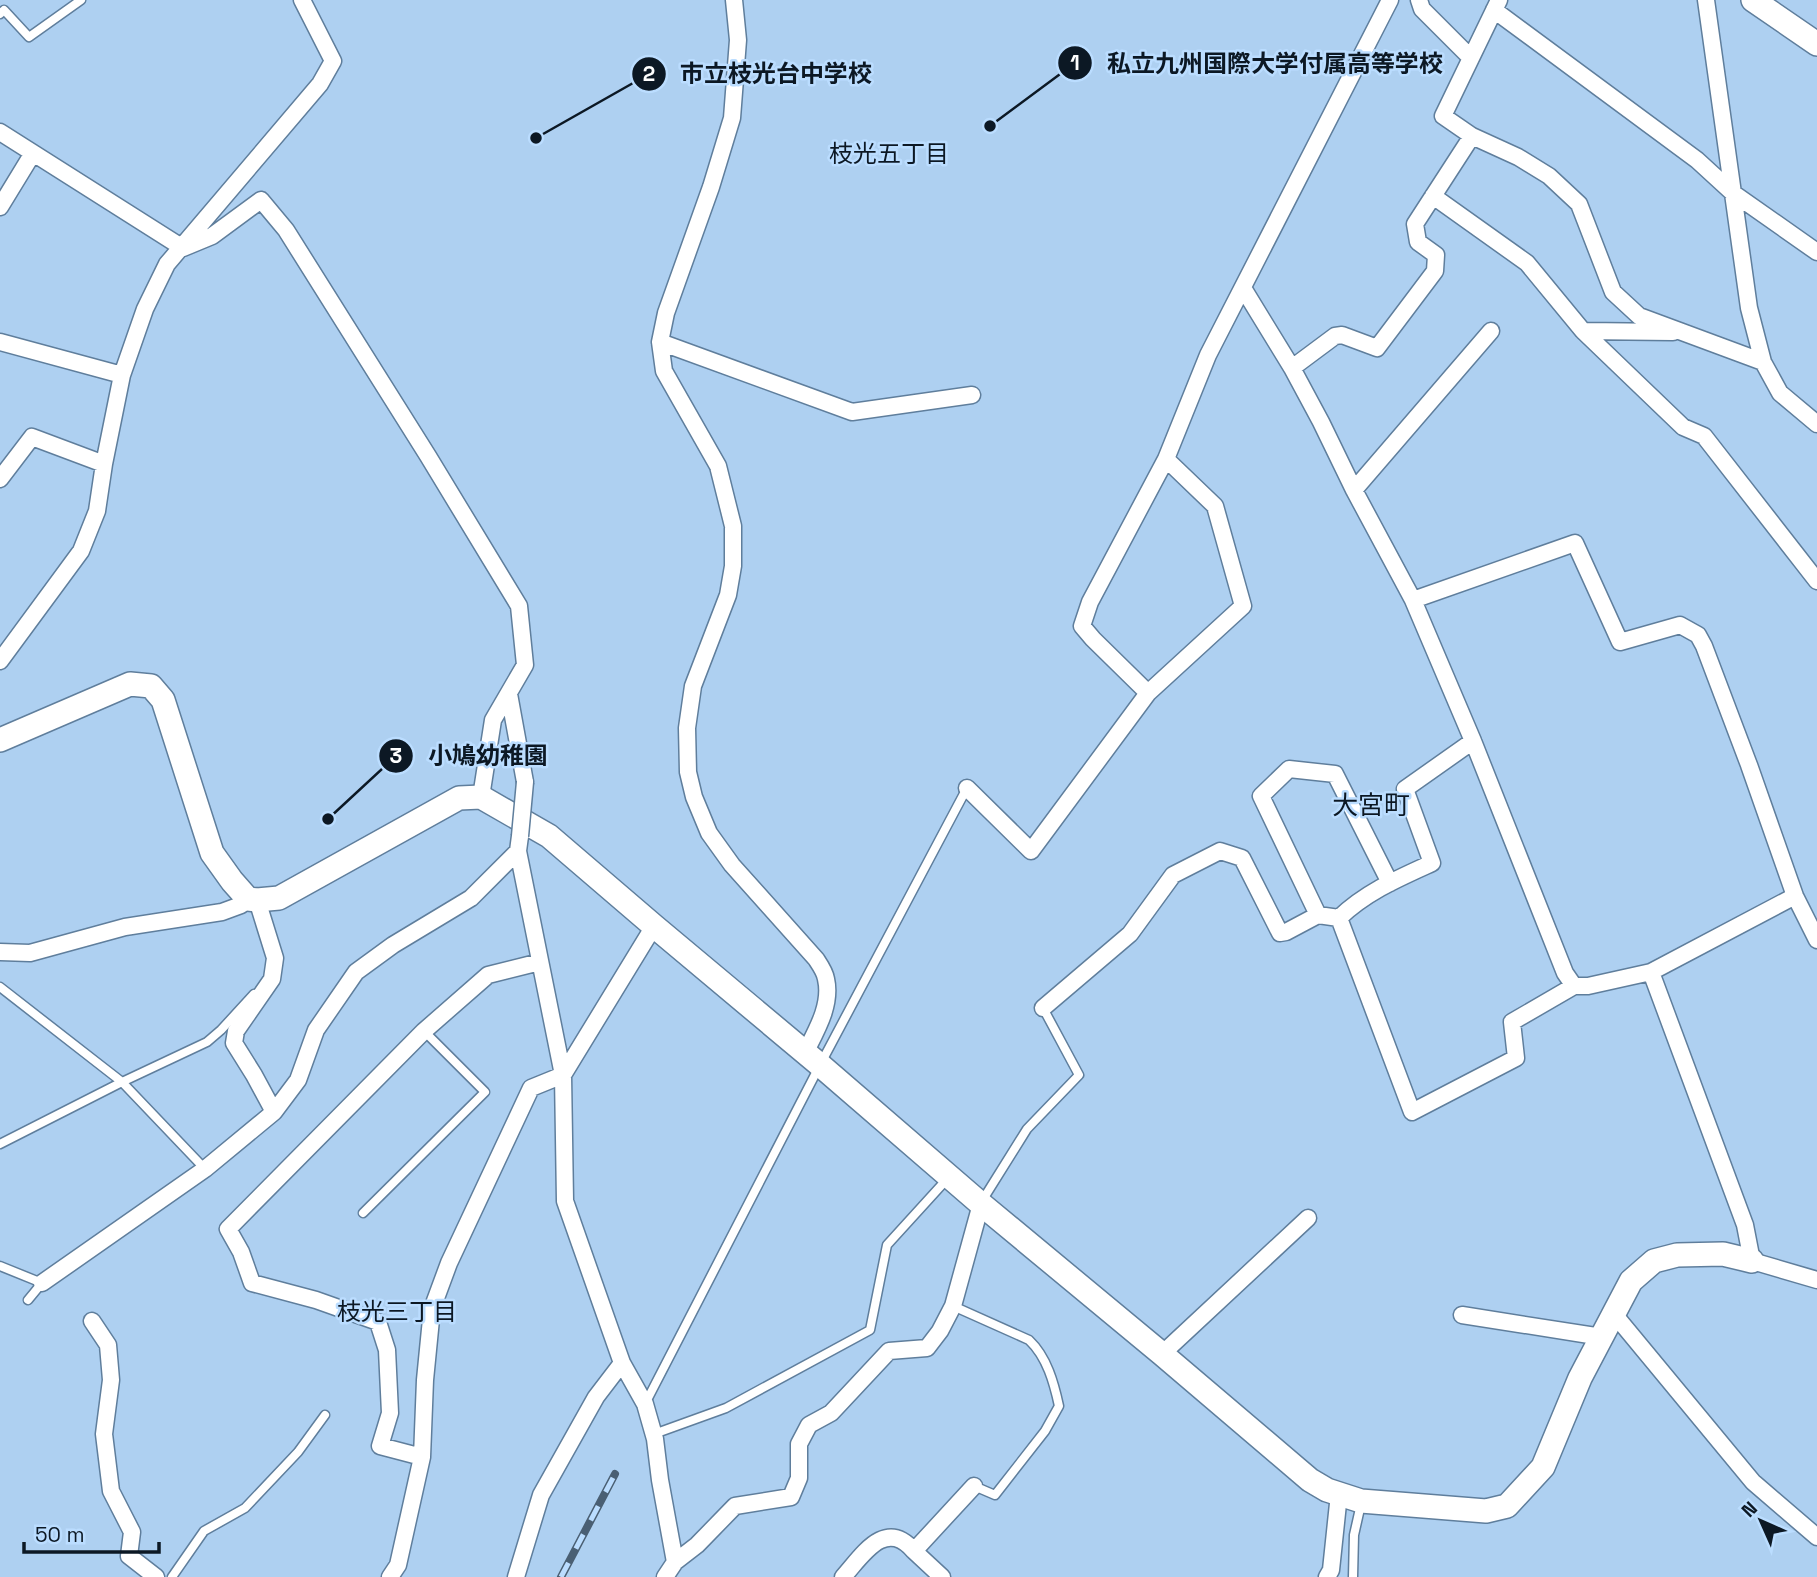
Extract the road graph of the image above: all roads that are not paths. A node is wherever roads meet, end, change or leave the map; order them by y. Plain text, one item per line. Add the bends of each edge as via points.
1 (81, 0) edge
2 (302, 0) edge
3 (734, 0) edge
4 (1390, 0) edge
5 (1419, 0) edge
6 (1706, 0) edge
7 (1753, 0) edge
8 (1496, 5) edge
9 (0, 14) edge
10 (1817, 44) edge
11 (1471, 58) junction
12 (0, 132) edge
13 (1472, 136) junction
14 (33, 153) junction
15 (1733, 193) junction
16 (1433, 196) junction
17 (0, 207) edge
18 (183, 248) junction
19 (1817, 253) edge
20 (1242, 289) junction
21 (1491, 331) dead end
22 (1583, 331) junction
23 (1686, 332) junction
24 (0, 342) edge
25 (660, 342) junction
26 (1763, 362) junction
27 (1292, 368) junction
28 (122, 375) junction
29 (972, 396) dead end
30 (1817, 424) edge
31 (1167, 460) junction
32 (104, 464) junction
33 (0, 480) edge
34 (1354, 491) junction
35 (1817, 581) edge
36 (1413, 600) junction
37 (0, 661) edge
38 (509, 694) junction
39 (1148, 694) junction
40 (0, 740) edge
41 (1472, 741) junction
42 (967, 788) joint
43 (481, 797) junction
44 (519, 844) junction
45 (1390, 883) junction
46 (1795, 896) junction
47 (252, 899) junction
48 (1318, 915) junction
49 (1339, 918) junction
50 (654, 926) junction
51 (1817, 940) edge
52 (0, 952) edge
53 (540, 962) junction
54 (273, 972) junction
55 (1651, 972) junction
56 (1574, 986) junction
57 (0, 987) edge
58 (1043, 1008) joint
59 (424, 1031) junction
60 (813, 1059) junction
61 (563, 1075) junction
62 (121, 1082) junction
63 (274, 1112) junction
64 (0, 1144) edge
65 (205, 1169) junction
66 (949, 1176) junction
67 (981, 1204) junction
68 (362, 1213) dead end
69 (1308, 1218) dead end
70 (1752, 1261) junction
71 (0, 1266) edge
72 (1816, 1277) edge
73 (42, 1283) junction
74 (28, 1300) dead end
75 (953, 1306) junction
76 (1614, 1314) junction
77 (1462, 1315) dead end
78 (92, 1321) dead end
79 (1602, 1336) junction
80 (1163, 1354) junction
81 (622, 1363) junction
82 (645, 1404) junction
83 (325, 1415) dead end
84 (654, 1434) junction
85 (422, 1457) junction
86 (974, 1486) joint
87 (1339, 1494) junction
88 (1362, 1501) junction
89 (1817, 1537) edge
90 (914, 1551) junction
91 (675, 1562) junction
92 (156, 1577) edge
93 (172, 1577) edge
94 (390, 1577) edge
95 (516, 1577) edge
96 (665, 1577) edge
97 (843, 1577) edge
98 (942, 1577) edge
99 (1327, 1577) edge
100 (1353, 1577) edge

1 - 9 lane via 29,37 4,10
2 - 18 street via 333,61 320,84
3 - 25 street via 738,40 732,118
4 - 20 street
5 - 11 street via 1422,9
6 - 15 street
7 - 10 street
8 - 11 street
8 - 15 street
11 - 13 street via 1443,116
12 - 14 street
13 - 16 street
13 - 23 street via 1518,157 1569,194 1579,204 1613,292 1639,316
14 - 17 street
14 - 18 street
15 - 19 street
15 - 26 street via 1749,308
16 - 22 street via 1527,263
16 - 27 street via 1415,224 1418,242 1436,255 1435,271 1377,348 1335,336
18 - 28 street via 167,264 145,309
18 - 38 street via 212,236 261,201 286,230 519,607 524,665
20 - 27 street
20 - 31 street via 1208,355
21 - 34 street
22 - 23 street
22 - 35 street via 1683,427 1704,436
23 - 26 street
24 - 28 street
25 - 29 street via 852,412
25 - 60 street via 664,371 718,466 733,526 728,595 693,686 687,728 688,772 709,833 816,959 826,977 828,995
26 - 30 street via 1780,393
27 - 34 street
28 - 32 street
31 - 39 street via 1090,602 1083,626
31 - 39 street via 1215,506 1243,606
32 - 33 street via 32,437
32 - 37 street via 97,512 81,551
34 - 36 street
36 - 41 street
36 - 46 street via 1575,543 1620,642 1680,625 1698,635
38 - 43 street via 494,720
38 - 44 street, bridge via 525,782
39 - 42 street via 1031,851
40 - 47 street via 130,684 151,686 163,700 212,853
41 - 45 street via 1405,789 1432,863
41 - 56 street
42 - 60 lane
43 - 47 street via 459,798 279,898
43 - 50 street via 549,836
44 - 53 street
44 - 63 street via 471,898 356,972 316,1030 298,1080
45 - 48 street via 1335,774 1289,769 1261,796
45 - 49 street via 1354,903
46 - 51 street
46 - 55 street
47 - 52 street via 222,912 125,927 30,953
47 - 54 street via 275,958
48 - 49 street
48 - 58 street via 1280,933 1242,858 1220,851 1173,875 1130,934
49 - 56 street via 1412,1112 1516,1058 1512,1022
50 - 60 street
50 - 61 street
53 - 59 street via 488,975
53 - 61 street
54 - 62 lane via 207,1042
54 - 63 street via 236,1031 234,1043
55 - 56 street
55 - 70 street via 1745,1225
57 - 62 lane
58 - 67 lane via 1079,1075 1027,1129
59 - 68 lane via 485,1092
59 - 85 street via 228,1229 252,1283 378,1322 387,1350 390,1413 380,1446
60 - 66 street
60 - 82 lane
61 - 81 street via 565,1201
61 - 85 street via 531,1088 432,1309
62 - 64 lane
62 - 65 lane
63 - 65 street
65 - 73 street
66 - 67 street
66 - 84 lane via 887,1245 870,1330 726,1409
67 - 75 street
67 - 80 street
69 - 80 street
70 - 72 street
70 - 76 street via 1723,1254 1677,1255 1654,1261 1631,1281
71 - 73 lane
73 - 74 lane
75 - 86 lane via 1029,1340 1039,1350 1059,1406 995,1496
75 - 91 street via 927,1348 889,1351 831,1413 809,1425 799,1444 799,1478 791,1497 736,1506
76 - 79 street
76 - 89 street via 1753,1482
77 - 79 street
78 - 92 street via 108,1345 111,1380 104,1434 111,1491 132,1532 129,1556
79 - 88 street via 1543,1467 1507,1506 1486,1511
80 - 87 street via 1310,1480
81 - 82 street
81 - 95 street via 596,1397 541,1495
82 - 84 street
83 - 93 lane via 246,1508 204,1531
84 - 91 street
85 - 94 street via 398,1565
86 - 90 street
87 - 88 street
87 - 99 street
88 - 100 lane via 1354,1535
90 - 97 street via 891,1537 876,1540
90 - 98 street
91 - 96 street

